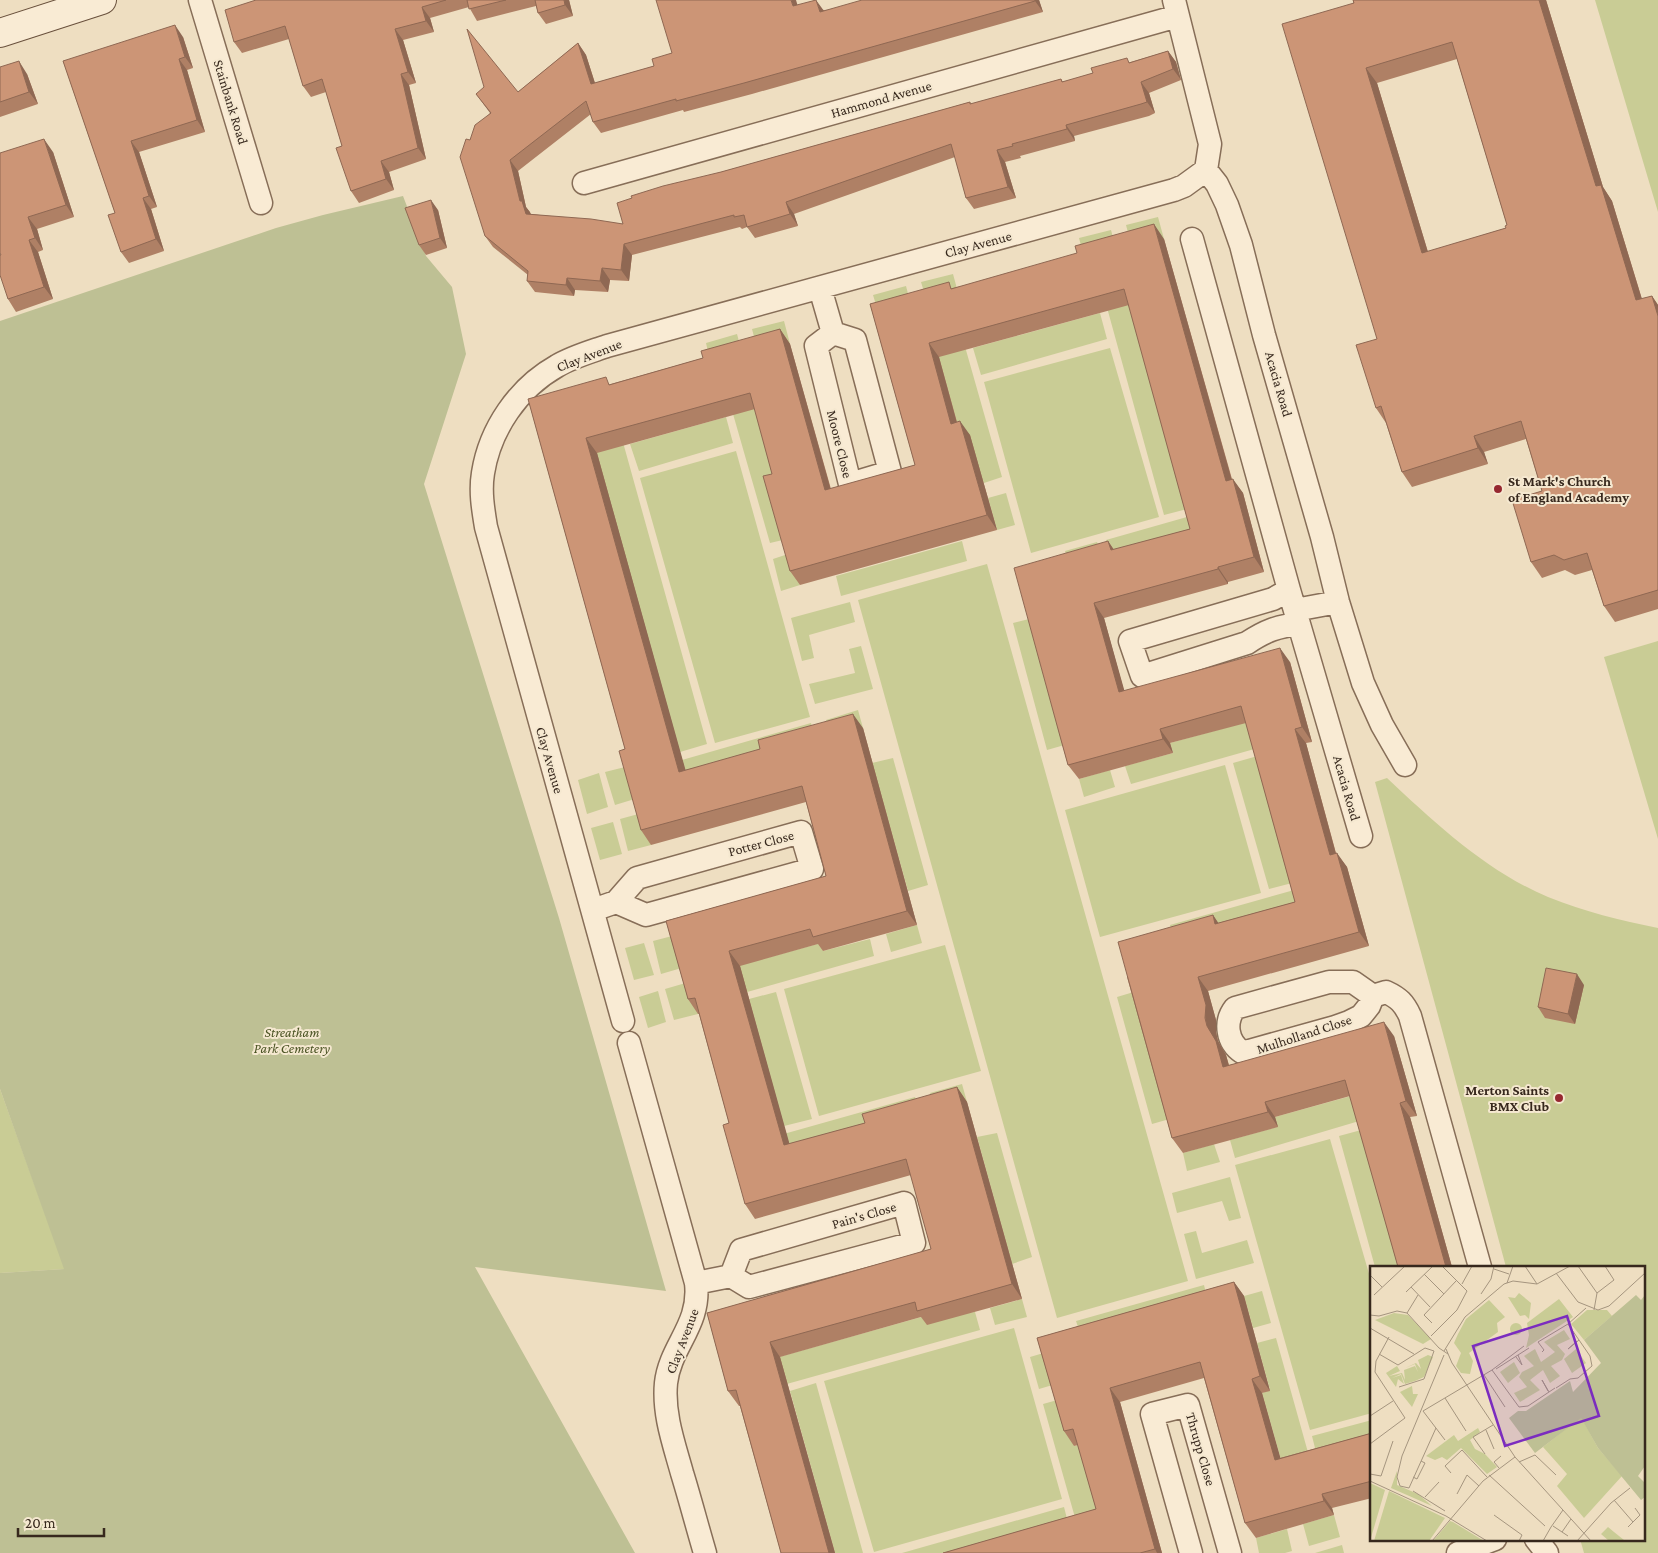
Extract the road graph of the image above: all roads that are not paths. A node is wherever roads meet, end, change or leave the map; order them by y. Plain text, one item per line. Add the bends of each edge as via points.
1 (102, 0) edge
2 (200, 0) edge
3 (1176, 8) edge
4 (0, 32) edge
5 (1206, 170) junction
6 (584, 183) dead end
7 (261, 203) dead end
8 (1192, 239) dead end
9 (820, 288) junction
10 (833, 333) junction
11 (1338, 602) junction
12 (1294, 608) junction
13 (1405, 765) dead end
14 (1361, 836) dead end
15 (616, 902) junction
16 (593, 910) junction
17 (1373, 996) junction
18 (623, 1021) dead end
19 (629, 1044) dead end
20 (1480, 1266) edge
21 (730, 1276) junction
22 (696, 1283) junction
23 (1492, 1540) edge
24 (1537, 1540) edge
25 (705, 1553) edge
26 (1191, 1553) edge
27 (1230, 1553) edge
28 (1458, 1553) edge
29 (1547, 1553) edge

1 - 4 street
2 - 7 street, Stainbank Road
3 - 5 street via 1210,144
3 - 6 street, Hammond Avenue
5 - 9 street, Clay Avenue via 1174,190
5 - 11 street, Acacia Road via 1227,205 1241,245
8 - 12 street, Acacia Road
9 - 10 street
9 - 16 street, Clay Avenue via 607,346 557,365 516,399 501,422 490,449 483,473 482,503 486,527
10 - 10 street, Moore Close via 854,340 890,472 850,484 816,346
11 - 12 street
11 - 13 street, Acacia Road via 1363,683
12 - 12 street via 1282,626 1247,643 1142,676 1130,641 1273,599
12 - 14 street, Acacia Road
15 - 15 street, Potter Close via 646,915 812,869 801,832 637,878
15 - 16 street
16 - 18 street, Clay Avenue
17 - 17 street, Mulholland Close via 1361,1016 1349,1022 1259,1049 1242,1052 1230,1036 1229,1015 1235,1008 1329,982 1353,982
17 - 20 street via 1386,992 1397,997 1410,1016
19 - 22 street, Clay Avenue
21 - 21 street, Pain's Close via 741,1250 904,1203 914,1242 749,1287
21 - 22 street
22 - 25 street, Clay Avenue via 698,1294 693,1320 670,1366 666,1405
23 - 28 street
24 - 29 street
26 - 27 street, Thrupp Close via 1152,1414 1188,1405

